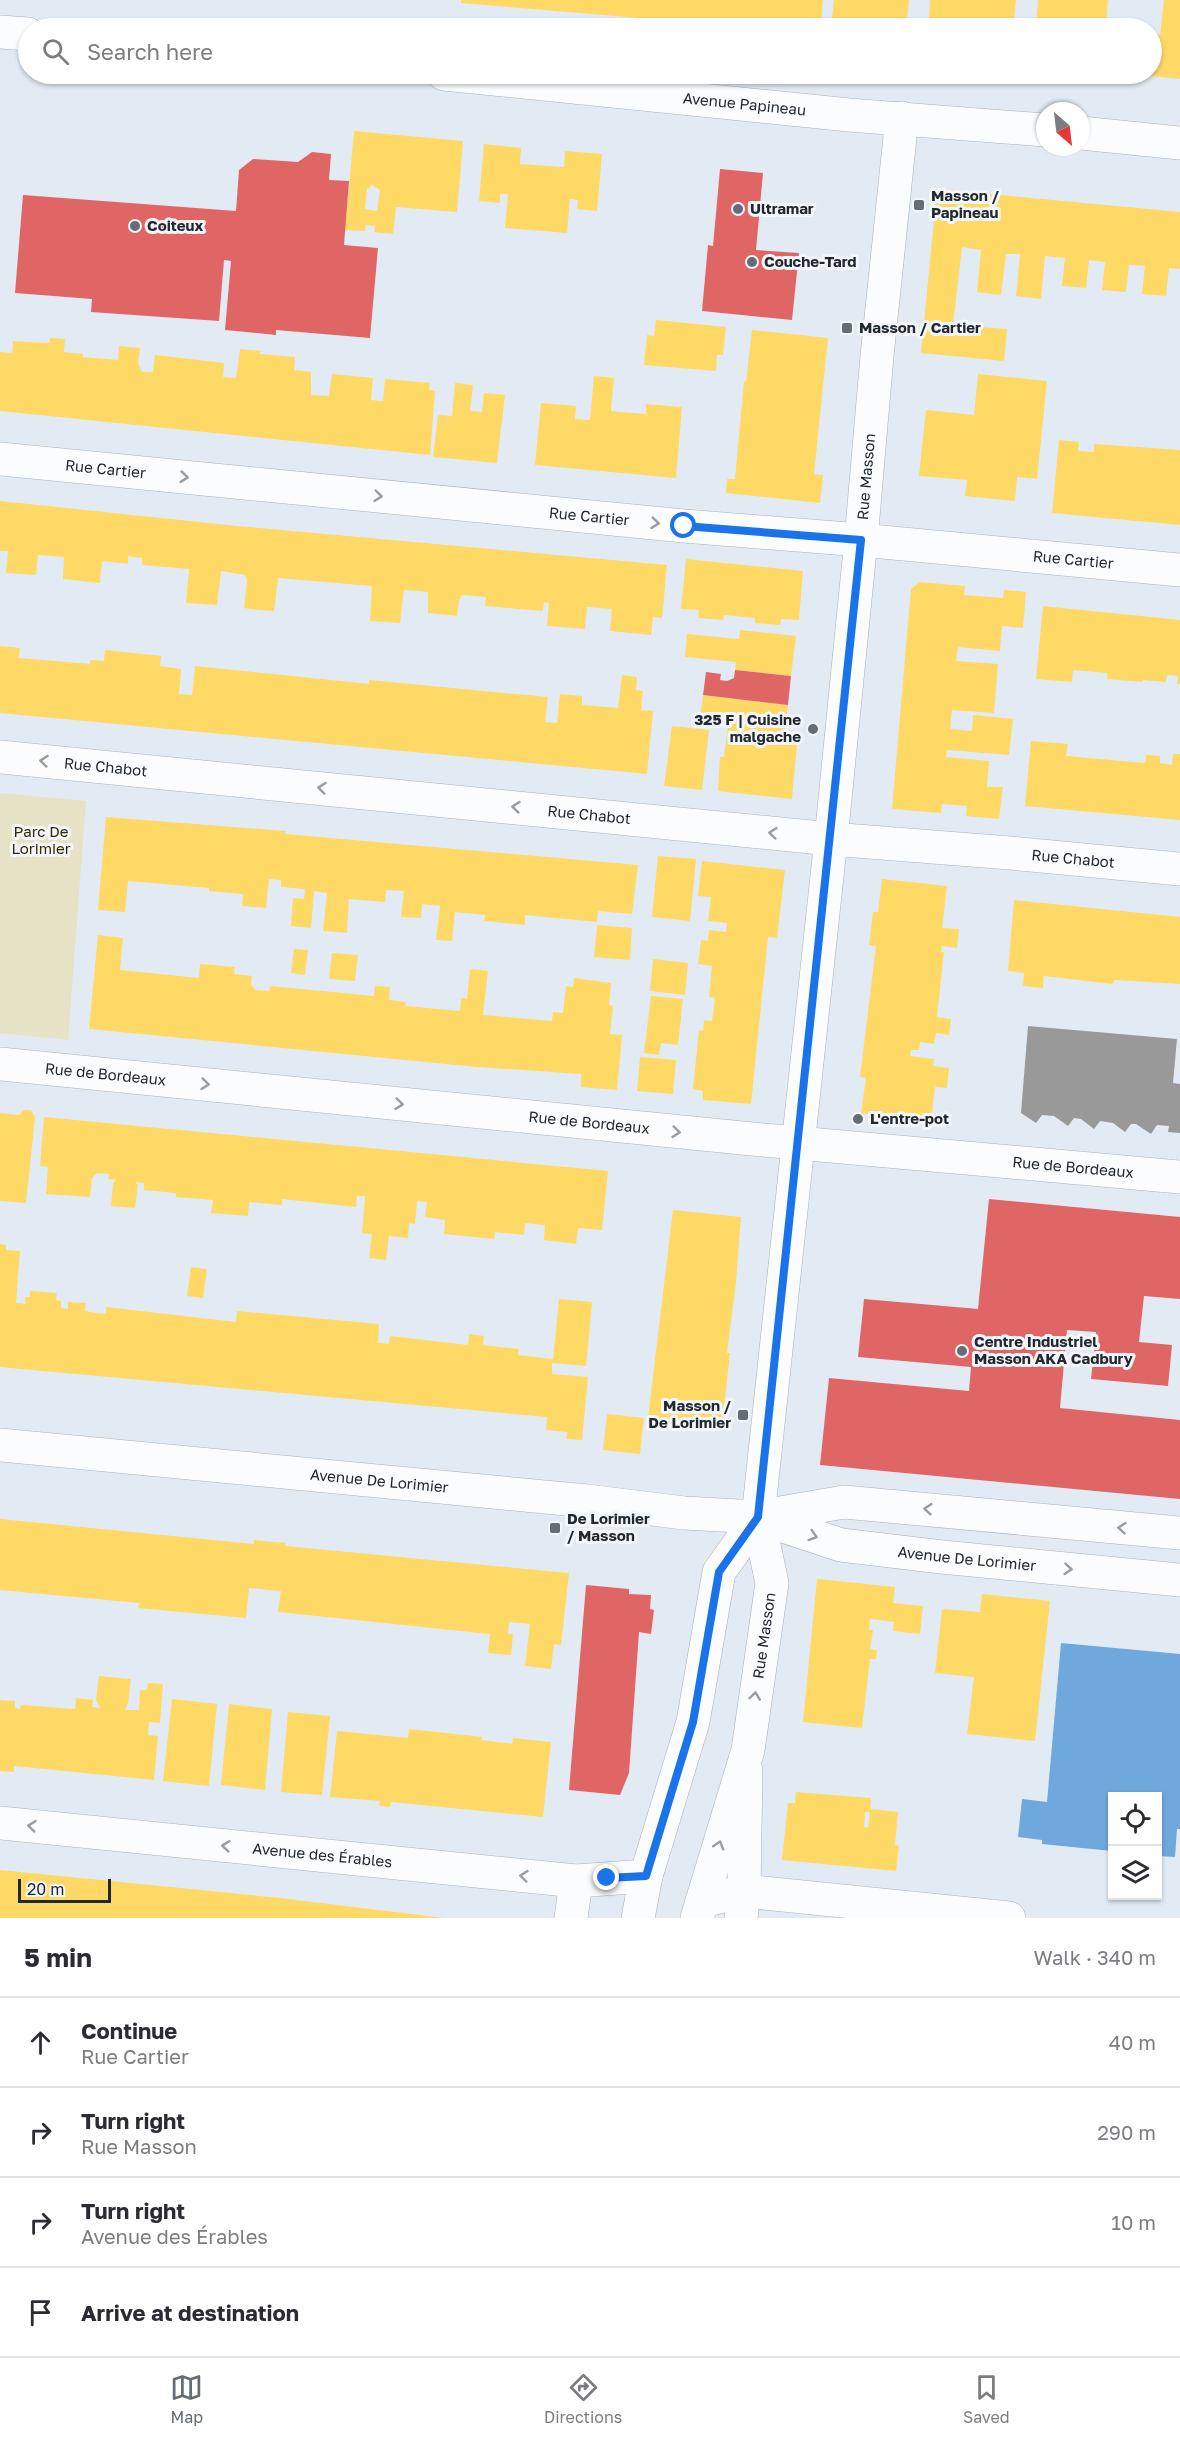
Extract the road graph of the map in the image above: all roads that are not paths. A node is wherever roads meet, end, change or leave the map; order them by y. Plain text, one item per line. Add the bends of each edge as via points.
1 (0, 32) edge
2 (18, 33) edge
3 (543, 84) edge
4 (902, 118) junction
5 (1036, 129) edge
6 (1090, 134) edge
7 (1180, 143) edge
8 (0, 459) edge
9 (861, 540) junction
10 (1180, 570) edge
11 (0, 757) edge
12 (831, 839) junction
13 (1180, 869) edge
14 (0, 1064) edge
15 (796, 1143) junction
16 (1180, 1177) edge
17 (0, 1445) edge
18 (758, 1517) junction
19 (1180, 1533) edge
20 (1180, 1580) edge
21 (747, 1754) junction
22 (0, 1823) edge
23 (646, 1876) junction
24 (576, 1881) junction
25 (742, 1904) edge
26 (700, 1910) edge
27 (571, 1918) edge
28 (638, 1918) edge
29 (1009, 1918) edge

1 - 2 street
3 - 4 street, Avenue Papineau
4 - 5 street, Avenue Papineau
4 - 9 street, Rue Masson
6 - 7 street
8 -> 9 street, Rue Cartier
9 - 10 street, Rue Cartier
9 - 12 street, Rue Masson
12 -> 11 street, Rue Chabot
12 - 13 street, Rue Chabot
12 - 15 street, Rue Masson
14 -> 15 street, Rue de Bordeaux
15 - 16 street, Rue de Bordeaux
15 - 18 street, Rue Masson
17 - 18 street, Avenue De Lorimier via 684,1513
19 -> 18 street, Avenue De Lorimier via 844,1502
18 -> 20 street, Avenue De Lorimier via 840,1545
21 -> 18 street, Rue Masson via 772,1583
18 - 23 street, Rue Masson via 719,1572 693,1722
21 - 25 street, Rue Masson
26 -> 21 street, Rue Masson
24 -> 22 street, Avenue des Érables
23 - 24 street, Avenue des Érables
23 - 28 street, Rue Masson
24 - 27 street
25 - 26 street
25 - 29 street

